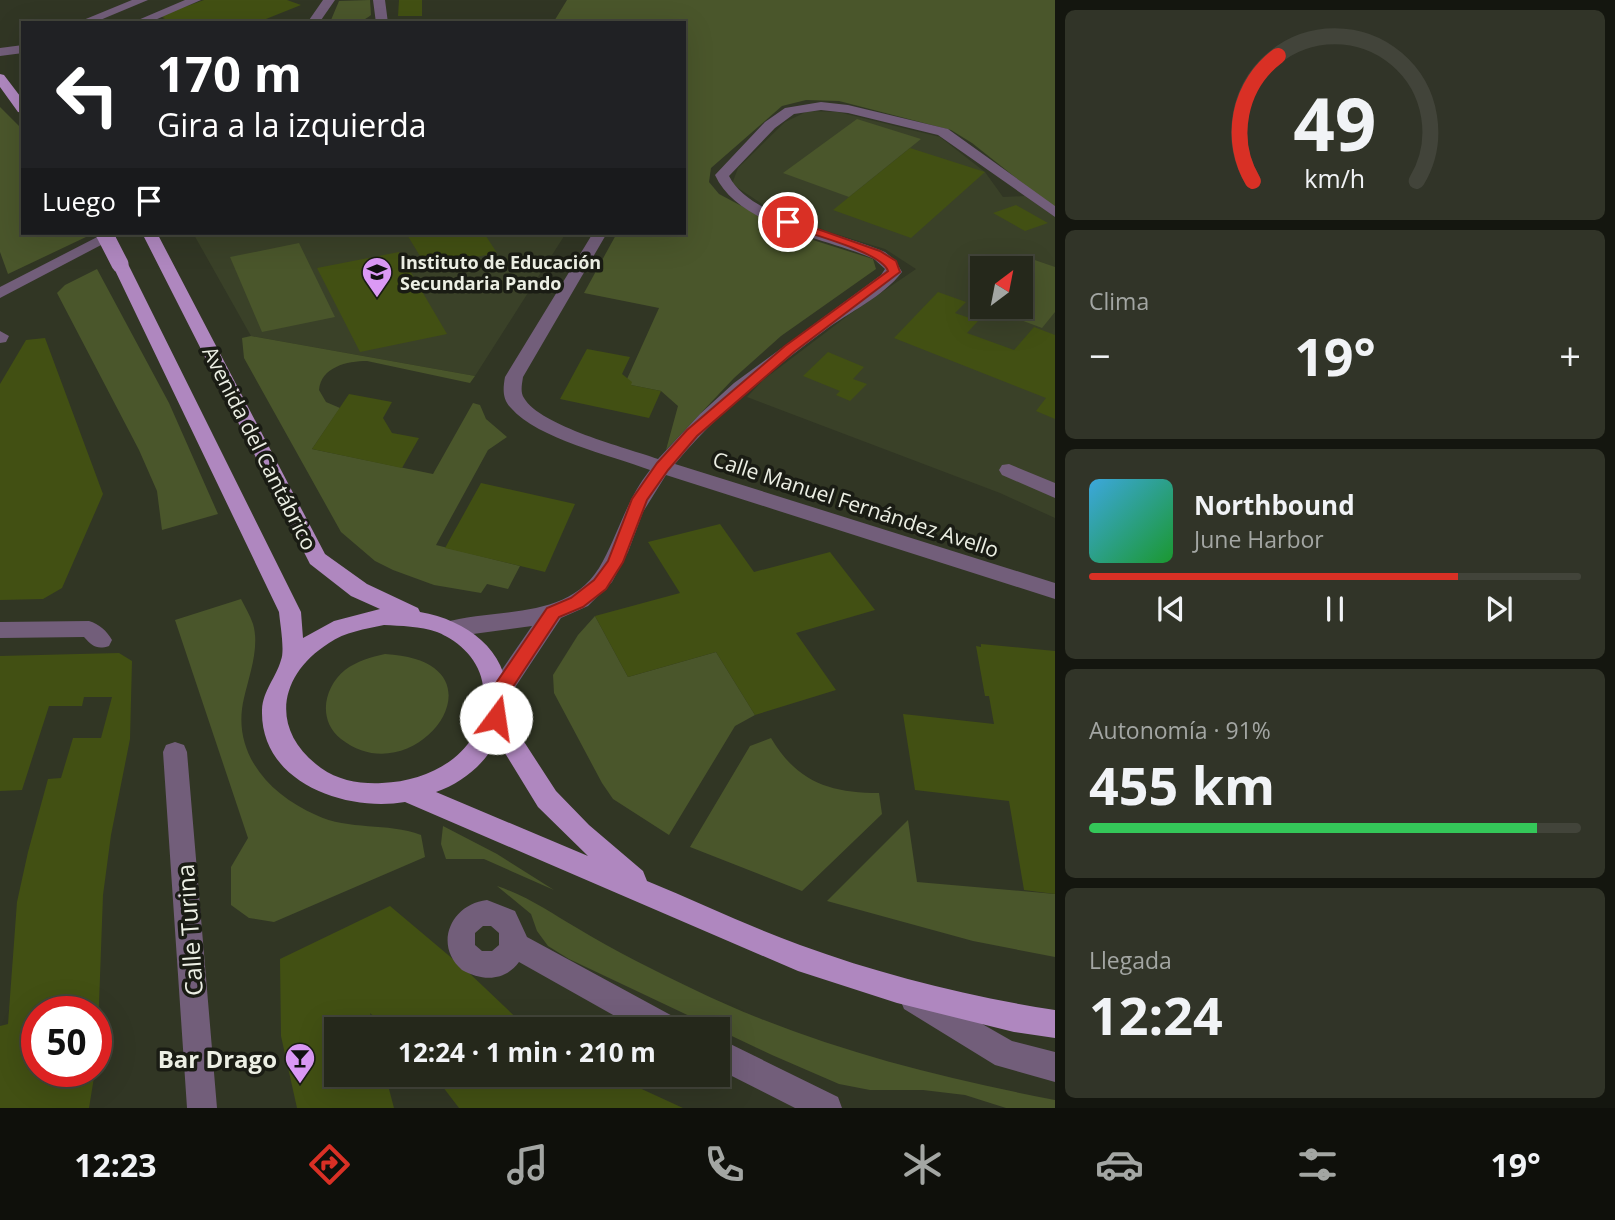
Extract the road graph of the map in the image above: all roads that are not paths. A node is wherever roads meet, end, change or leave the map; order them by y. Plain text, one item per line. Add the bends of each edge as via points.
1 (142, 0) edge
2 (195, 0) edge
3 (329, 0) edge
4 (379, 0) edge
5 (380, 18) edge
6 (320, 20) edge
7 (87, 21) edge
8 (142, 21) edge
9 (21, 49) edge
10 (0, 52) edge
11 (0, 78) edge
12 (21, 88) edge
13 (21, 106) edge
14 (1055, 213) edge
15 (105, 235) edge
16 (112, 235) edge
17 (599, 235) edge
18 (152, 239) edge
19 (0, 293) edge
20 (662, 467) junction
21 (1009, 470) dead end
22 (1055, 491) edge
23 (1055, 591) edge
24 (553, 613) junction
25 (418, 618) junction
26 (451, 629) junction
27 (0, 630) edge
28 (101, 640) dead end
29 (293, 660) junction
30 (497, 706) junction
31 (176, 752) dead end
32 (409, 792) junction
33 (649, 893) junction
34 (515, 945) dead end
35 (897, 989) junction
36 (644, 1017) edge
37 (1055, 1024) edge
38 (730, 1060) edge
39 (1055, 1067) edge
40 (202, 1108) edge
41 (827, 1108) edge

1 - 7 street
2 - 8 street
3 - 6 street
4 - 5 street
9 - 10 street
11 - 12 main road
11 - 13 main road
14 - 20 street via 943,132 848,108 790,111 770,125 722,175 728,191 810,232 876,253 894,272 748,383
15 - 29 main road, Avenida del Cantábrico, bridge via 290,612
16 - 19 street
17 - 20 street, Calle Manuel Fernández Avello via 517,371 512,392 517,404 545,426
18 - 25 main road, Avenida del Cantábrico via 317,559 359,590
20 - 23 street, Calle Manuel Fernández Avello
20 - 24 street via 640,499 615,562 600,584
21 - 22 street
24 - 26 street
24 - 30 street
25 - 26 main road
25 - 29 main road via 383,617 350,624 319,638
26 - 30 main road via 475,645 491,668
27 - 28 street via 89,629
29 - 32 main road via 278,687 272,716 280,745 301,770 332,788 369,795
30 - 32 main road via 485,742 465,764
30 - 33 main road via 547,799
31 - 40 street, Calle Turina
32 - 33 main road
33 - 35 main road via 798,958
34 - 36 street
35 - 37 main road
35 - 39 street via 1006,1054
38 - 41 street

